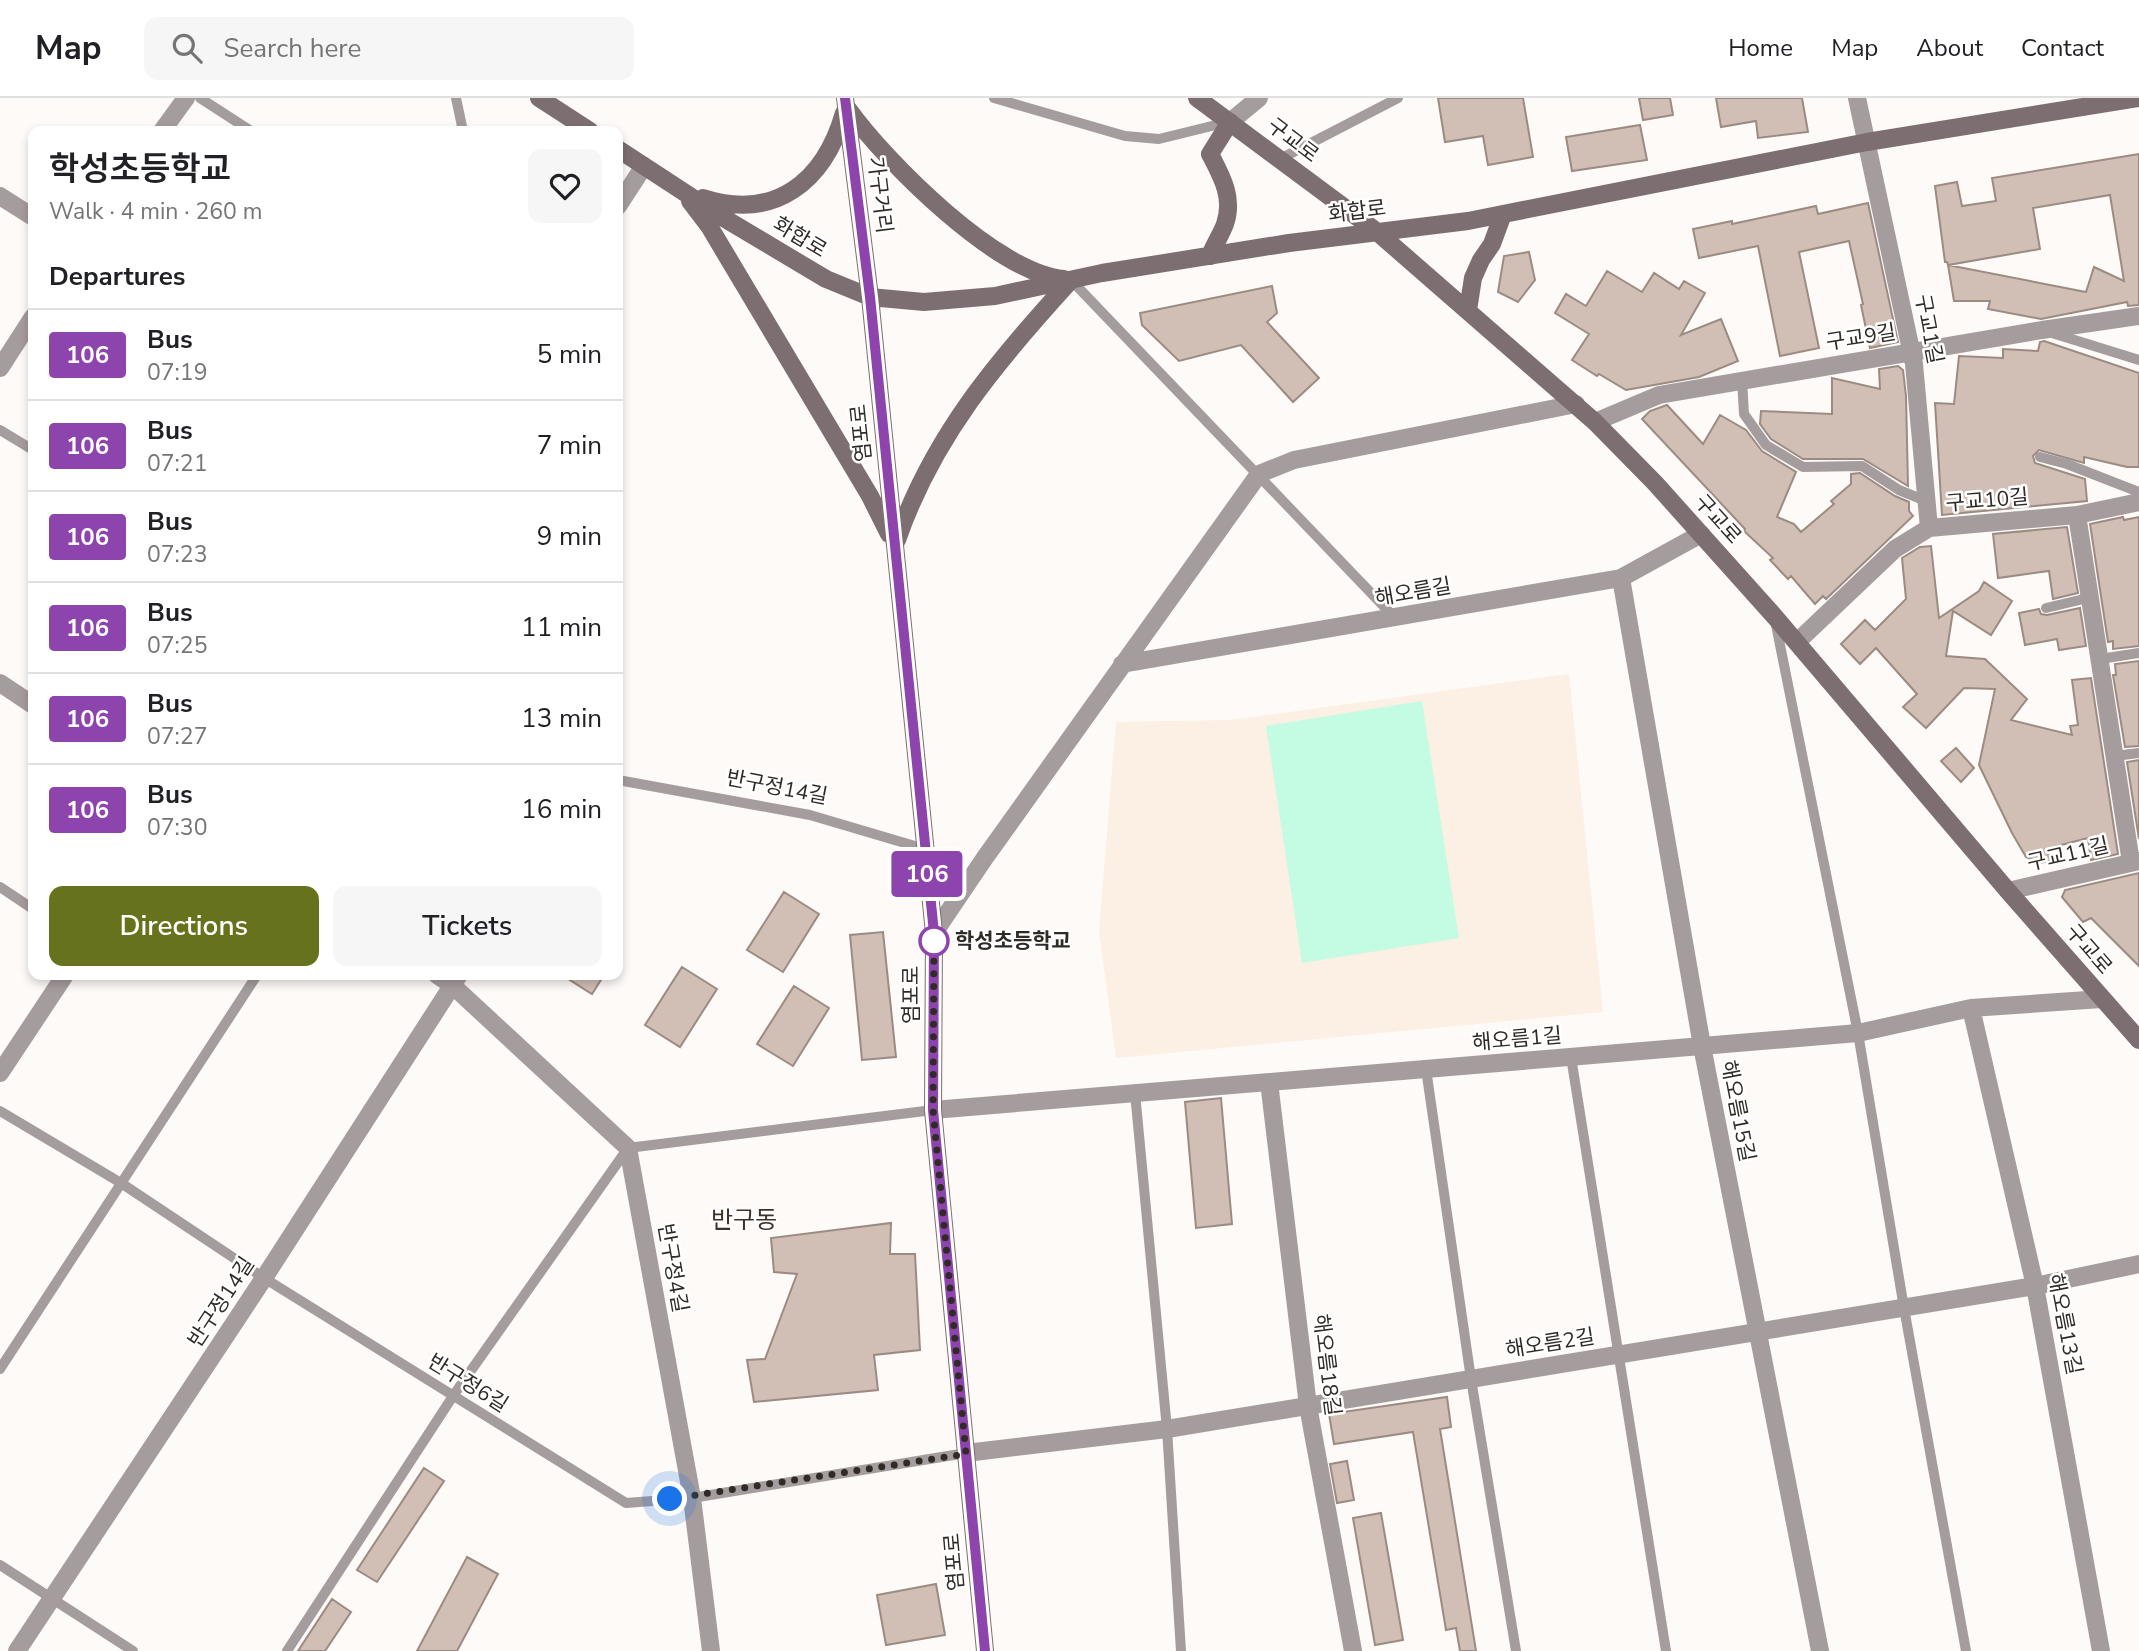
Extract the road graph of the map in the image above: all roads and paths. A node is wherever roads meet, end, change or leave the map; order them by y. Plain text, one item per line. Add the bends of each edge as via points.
1 (186, 98) edge
2 (200, 98) edge
3 (456, 98) edge
4 (539, 98) edge
5 (995, 98) edge
6 (1197, 98) edge
7 (1259, 98) edge
8 (1398, 98) edge
9 (1857, 98) edge
10 (2137, 98) edge
11 (845, 102) edge
12 (1230, 122) junction
13 (166, 126) edge
14 (243, 126) edge
15 (462, 126) edge
16 (582, 126) edge
17 (1867, 142) junction
18 (623, 152) edge
19 (1280, 159) junction
20 (644, 166) junction
21 (682, 191) junction
22 (0, 196) edge
23 (623, 198) edge
24 (1503, 214) junction
25 (28, 215) edge
26 (1376, 231) junction
27 (1210, 256) junction
28 (1071, 280) junction
29 (870, 297) junction
30 (1468, 310) junction
31 (2139, 316) edge
32 (28, 325) edge
33 (2042, 330) junction
34 (1912, 352) junction
35 (2139, 360) edge
36 (0, 368) edge
37 (1742, 380) junction
38 (1576, 404) junction
39 (1595, 422) junction
40 (0, 430) edge
41 (28, 447) edge
42 (2040, 457) dead end
43 (1259, 474) junction
44 (2139, 492) edge
45 (1926, 501) junction
46 (2139, 502) edge
47 (2077, 514) junction
48 (1929, 528) junction
49 (1701, 534) junction
50 (895, 547) junction
51 (1621, 578) junction
52 (2092, 597) junction
53 (2046, 608) dead end
54 (1775, 617) junction
55 (1395, 619) junction
56 (1797, 642) junction
57 (2139, 653) edge
58 (2100, 659) junction
59 (1122, 664) junction
60 (0, 683) edge
61 (28, 702) edge
62 (2139, 753) edge
63 (2115, 756) junction
64 (623, 781) edge
65 (925, 849) junction
66 (2135, 862) edge
67 (0, 887) edge
68 (2008, 891) junction
69 (28, 906) edge
70 (934, 933) junction
71 (62, 980) edge
72 (254, 980) edge
73 (449, 980) edge
74 (452, 980) edge
75 (2102, 999) junction
76 (1971, 1008) junction
77 (1858, 1033) junction
78 (2139, 1040) edge
79 (1702, 1046) junction
80 (1571, 1057) junction
81 (1426, 1069) junction
82 (0, 1073) edge
83 (1269, 1082) junction
84 (1135, 1093) junction
85 (933, 1110) junction
86 (0, 1111) edge
87 (628, 1148) junction
88 (121, 1183) junction
89 (2139, 1264) edge
90 (264, 1278) junction
91 (2035, 1286) junction
92 (1904, 1308) junction
93 (1757, 1332) junction
94 (1617, 1355) junction
95 (0, 1369) edge
96 (1471, 1379) junction
97 (453, 1396) junction
98 (1308, 1406) junction
99 (1167, 1429) junction
100 (966, 1454) junction
101 (692, 1497) junction
102 (0, 1566) edge
103 (51, 1598) junction
104 (17, 1651) edge
105 (133, 1651) edge
106 (287, 1651) edge
107 (711, 1651) edge
108 (985, 1651) edge
109 (1181, 1651) edge
110 (1353, 1651) edge
111 (1516, 1651) edge
112 (1666, 1651) edge
113 (1820, 1651) edge
114 (1966, 1651) edge
115 (2101, 1651) edge

1 - 13 street
2 - 14 lane
3 - 15 lane
4 - 16 main road
5 - 12 lane via 1125,136 1158,139
6 - 12 main road, 구교로
7 - 12 street
8 - 19 lane
9 - 17 street, 구교1길
10 - 17 main road, 화합로
11 - 21 main road via 834,142 824,159 811,176 779,198 734,205
11 - 28 main road via 893,165 949,214 1028,268
11 - 29 main road, 가구거리
12 - 19 main road, 구교로
12 - 27 main road via 1210,154 1227,190 1229,207
17 - 24 main road, 화합로
17 - 34 street, 구교1길
18 - 20 main road, 화합로
19 - 26 main road, 구교로
20 - 21 main road, 화합로
20 - 23 street
21 - 29 main road, 화합로 via 825,279
21 - 50 main road via 709,226 870,496
22 - 25 street
24 - 26 main road, 화합로
24 - 30 main road via 1473,278
26 - 27 main road, 화합로
26 - 30 main road, 구교로
27 - 28 main road, 화합로
28 - 29 main road, 화합로 via 995,296 924,302
28 - 43 lane
28 - 50 main road via 1000,359 953,424 909,505
29 - 50 main road, 염포로
30 - 38 main road, 구교로
31 - 33 street, 구교9길
32 - 36 street
33 - 34 street, 구교9길
33 - 35 lane
34 - 37 street, 구교9길
34 - 45 street, 구교1길
37 - 39 street, 구교9길 via 1659,395
37 - 45 lane via 1744,414 1766,445 1803,467 1862,466
38 - 39 main road, 구교로
38 - 43 street via 1294,460
39 - 49 main road, 구교로
40 - 41 lane
42 - 44 lane
43 - 55 lane
43 - 59 street
45 - 48 street, 구교1길
46 - 47 street, 구교10길
47 - 48 street, 구교10길
47 - 52 street
48 - 56 street, 구교10길 via 1895,549
49 - 51 street, 해오름길
49 - 54 main road, 구교로
50 - 65 main road, 염포로
51 - 55 street, 해오름길
51 - 79 street, 해오름15길
52 - 53 lane
52 - 58 street
54 - 56 main road, 구교로
54 - 77 lane
55 - 59 street, 해오름길
56 - 68 main road, 구교로
57 - 58 lane
58 - 63 street
59 - 70 street
60 - 61 street
62 - 63 lane
63 - 66 street
64 - 65 lane, 반구정14길 via 810,816
65 - 70 main road, 염포로
66 - 68 street, 구교11길
67 - 69 lane
68 - 75 main road, 구교로
70 - 85 main road, 염포로
71 - 82 street
72 - 88 lane
73 - 90 street, 반구정14길
74 - 87 street
75 - 76 street, 해오름1길
75 - 78 main road, 구교로
76 - 77 street, 해오름1길
76 - 91 street, 해오름13길
77 - 79 street, 해오름1길
77 - 92 lane
79 - 80 street, 해오름1길
79 - 93 street, 해오름15길
80 - 81 street, 해오름1길
80 - 94 lane
81 - 83 street, 해오름1길
81 - 96 lane
83 - 84 street, 해오름1길
83 - 98 street, 해오름18길
84 - 85 street, 해오름1길
84 - 99 lane
85 - 87 lane
85 - 100 main road, 염포로
86 - 88 lane, 반구정6길
87 - 97 lane
87 - 101 street, 반구정4길
88 - 90 lane, 반구정6길
88 - 95 lane
89 - 91 street, 해오름2길
90 - 97 lane, 반구정6길
90 - 103 street, 반구정14길
91 - 92 street, 해오름2길
91 - 115 street, 해오름13길
92 - 93 street, 해오름2길
92 - 114 lane
93 - 94 street, 해오름2길
93 - 113 street, 해오름15길
94 - 96 street, 해오름2길
94 - 112 lane
96 - 98 street, 해오름2길
96 - 111 lane
97 - 101 lane, 반구정6길 via 626,1503
97 - 106 lane
98 - 99 street, 해오름2길
98 - 110 street, 해오름18길
99 - 100 street, 해오름2길
99 - 109 lane
100 - 101 lane, 반구정6길
100 - 108 main road, 염포로
101 - 107 street, 반구정4길
102 - 103 lane
103 - 104 street, 반구정14길
103 - 105 lane

